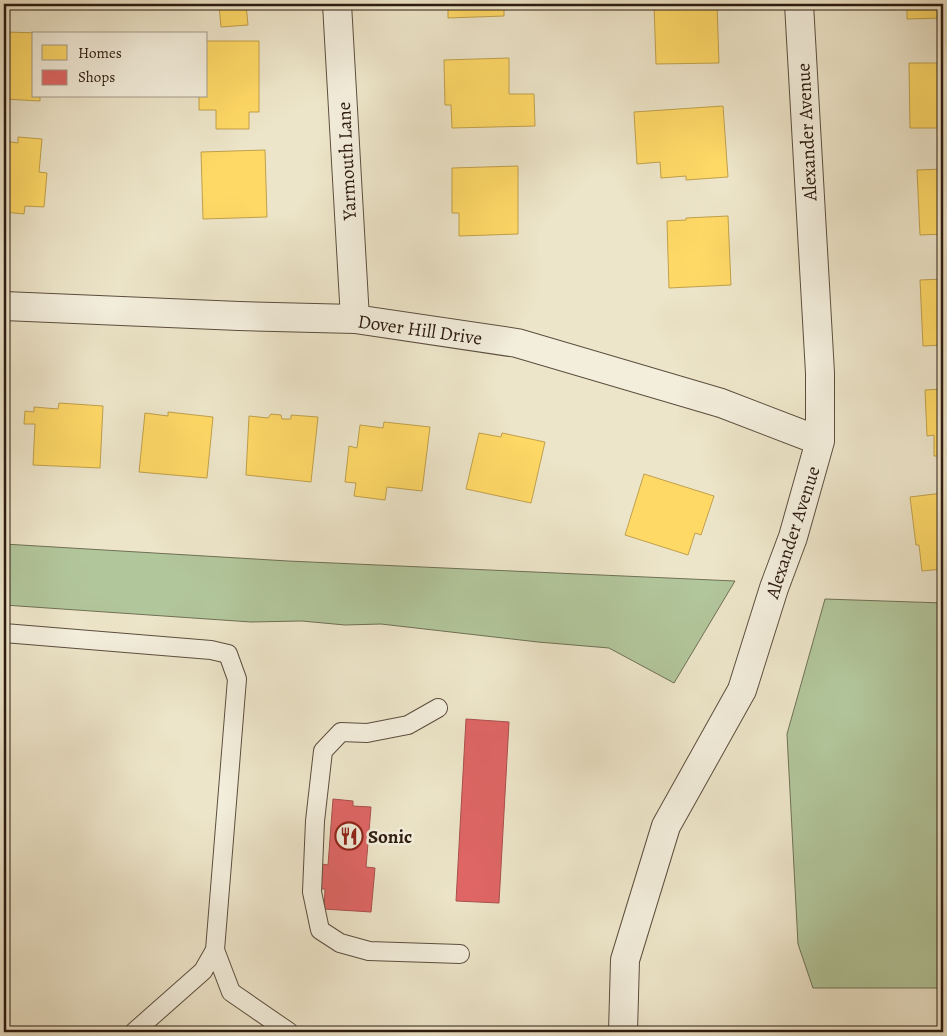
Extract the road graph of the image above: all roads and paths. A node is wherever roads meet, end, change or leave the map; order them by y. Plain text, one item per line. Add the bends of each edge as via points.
1 (337, 4) edge
2 (799, 4) edge
3 (4, 306) edge
4 (355, 319) junction
5 (820, 441) junction
6 (4, 633) edge
7 (438, 708) dead end
8 (215, 950) junction
9 (460, 954) dead end
10 (134, 1032) edge
11 (289, 1032) edge
12 (623, 1032) edge

1 - 4 street, Yarmouth Lane
2 - 5 street, Alexander Avenue via 820,372
3 - 4 street, Dover Hill Drive
4 - 5 street, Dover Hill Drive via 517,343 721,403
5 - 12 street, Alexander Avenue via 793,537 742,690 666,826 625,960
6 - 8 lane via 228,654 237,679
7 - 9 lane via 408,725 367,733 341,732 323,751 315,821 312,892 320,930 340,943 370,951
8 - 10 lane via 203,971
8 - 11 lane via 231,992

